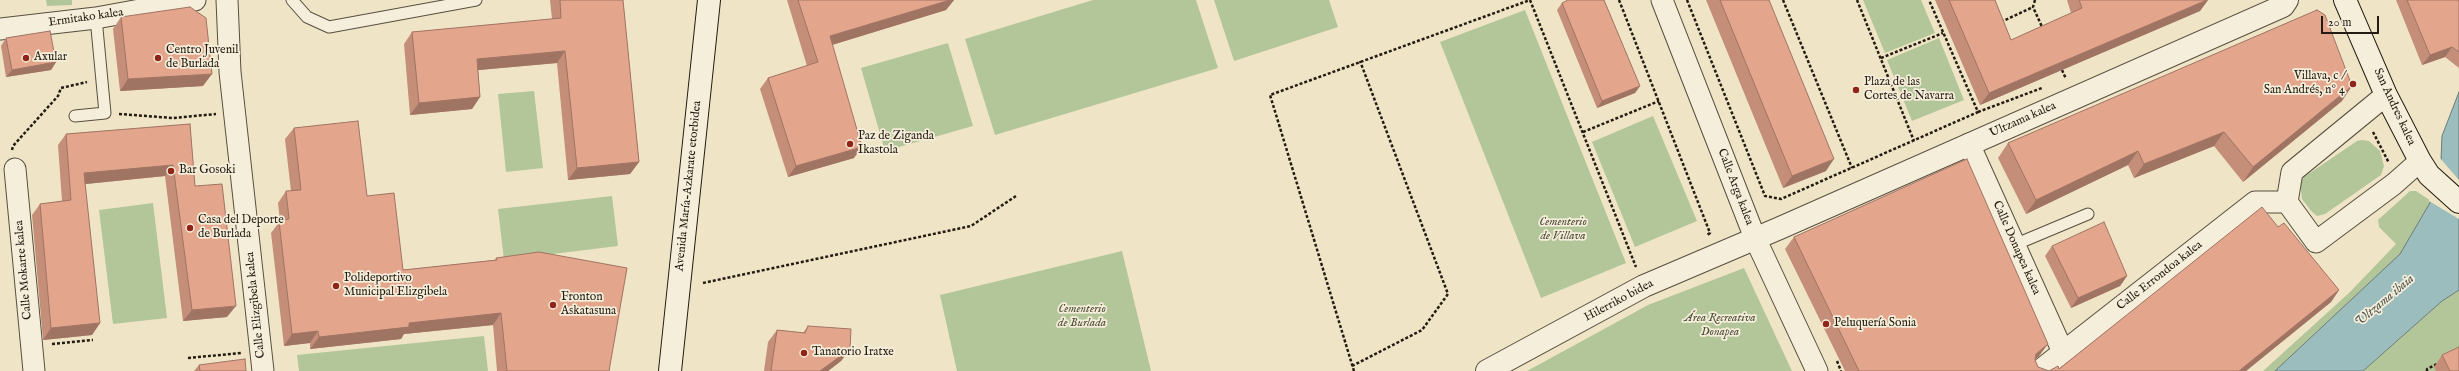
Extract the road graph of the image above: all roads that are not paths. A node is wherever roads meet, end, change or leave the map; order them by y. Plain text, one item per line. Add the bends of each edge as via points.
1 (195, 0) edge
2 (227, 0) edge
3 (292, 0) edge
4 (476, 0) edge
5 (709, 0) edge
6 (1662, 0) edge
7 (2287, 0) edge
8 (2345, 0) edge
9 (96, 18) junction
10 (0, 29) edge
11 (2386, 95) junction
12 (75, 116) dead end
13 (1969, 144) junction
14 (2424, 168) junction
15 (15, 169) road end
16 (2287, 202) junction
17 (2459, 202) edge
18 (2088, 214) dead end
19 (1755, 238) junction
20 (2014, 245) junction
21 (2063, 352) junction
22 (34, 371) edge
23 (264, 371) edge
24 (670, 371) edge
25 (1487, 371) edge
26 (1817, 371) edge
27 (2039, 371) edge

1 - 9 street, Ermitako kalea
2 - 23 street, Calle Elizgibela kalea via 234,113
3 - 4 lane via 307,17 329,27
5 - 24 street, Avenida María-Azkarate etorbidea
6 - 19 street, Calle Arga kalea
7 - 13 street, Ultzama kalea via 2283,6
8 - 11 street, San Andres kalea
9 - 10 street, Ermitako kalea
9 - 12 lane via 105,113
11 - 14 street, San Andres kalea
11 - 16 street via 2292,172
13 - 19 street, Ultzama kalea
13 - 20 street, Calle Donapea kalea
14 - 16 street via 2394,184 2316,242
14 - 17 street, San Andres kalea
15 - 22 street, Calle Mokarte kalea
16 - 21 street, Calle Errondoa kalea via 2255,202
18 - 20 lane
19 - 25 street, Hilerriko bidea via 1644,286
19 - 26 street, Calle Arga kalea
20 - 21 street, Calle Donapea kalea
21 - 27 street, Calle Errondoa kalea

